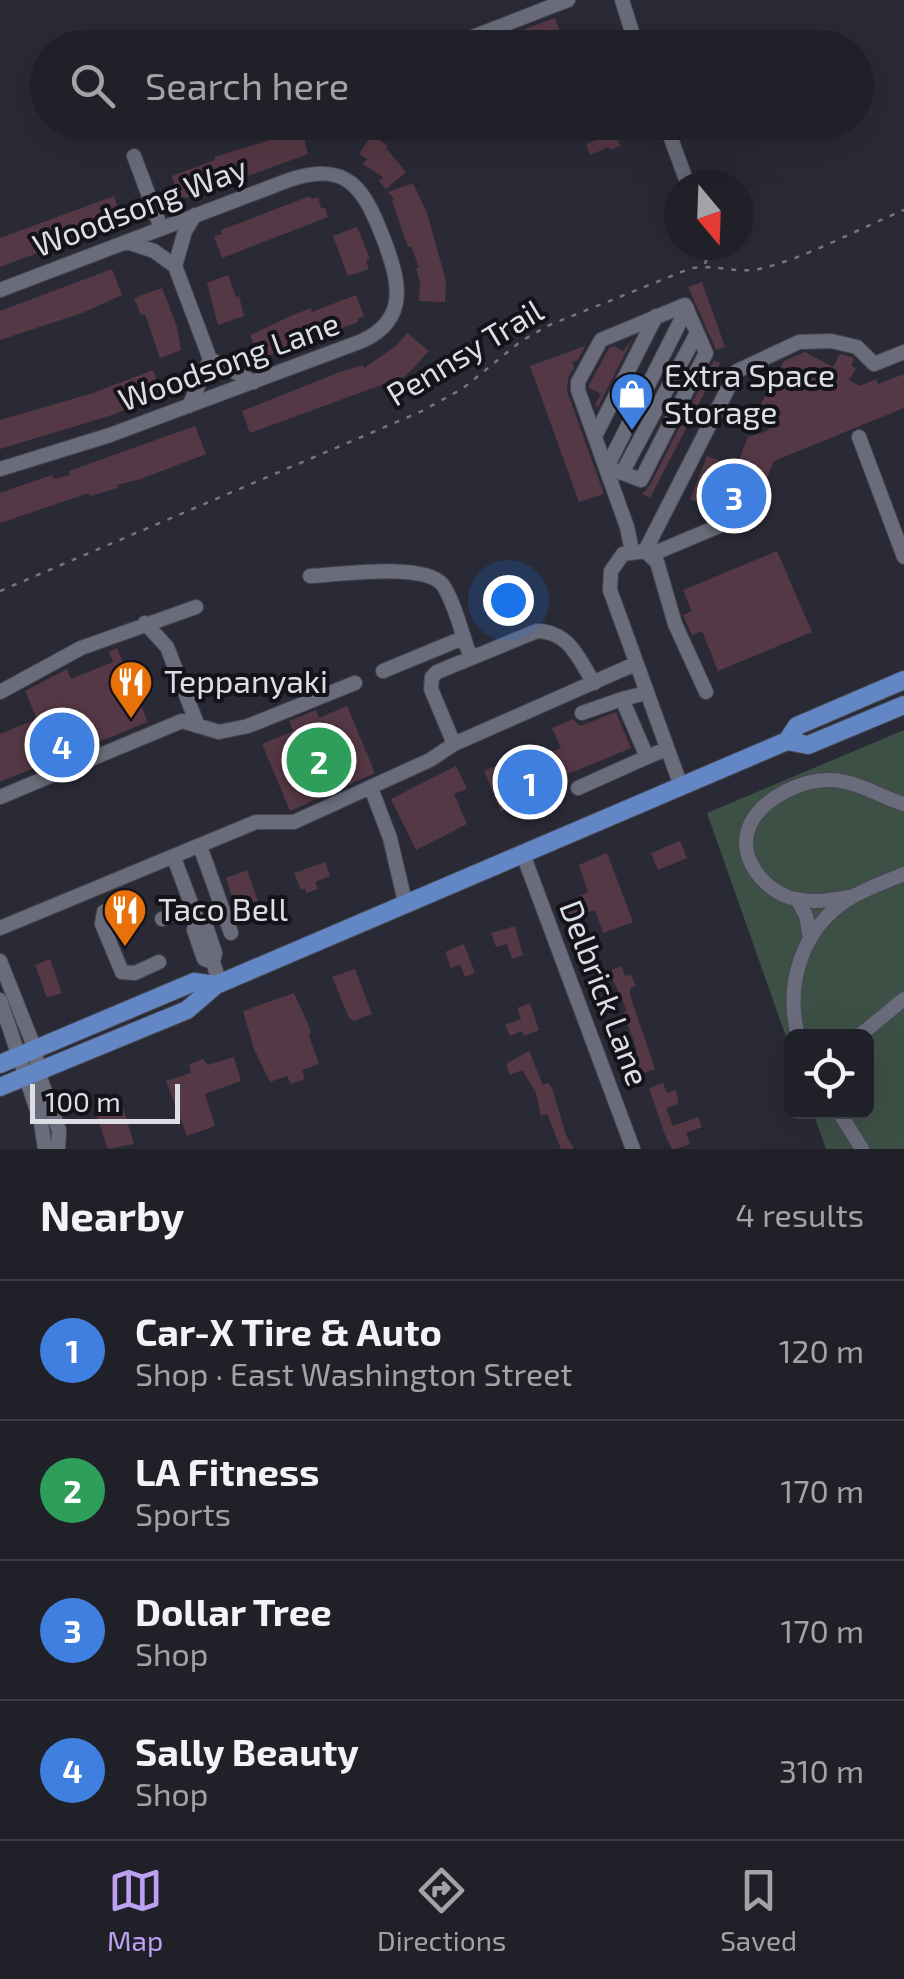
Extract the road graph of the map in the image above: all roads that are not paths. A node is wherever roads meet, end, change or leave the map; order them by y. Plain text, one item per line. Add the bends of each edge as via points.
1 (568, 0) edge
2 (622, 0) edge
3 (491, 30) edge
4 (631, 30) edge
5 (671, 140) edge
6 (134, 156) dead end
7 (682, 170) edge
8 (194, 215) junction
9 (161, 228) junction
10 (384, 239) joint
11 (127, 242) junction
12 (176, 266) junction
13 (0, 290) edge
14 (687, 308) junction
15 (656, 316) junction
16 (904, 352) edge
17 (210, 358) junction
18 (254, 382) junction
19 (189, 406) junction
20 (595, 436) junction
21 (859, 438) dead end
22 (606, 467) junction
23 (0, 470) edge
24 (719, 526) dead end
25 (642, 552) junction
26 (904, 557) edge
27 (310, 576) dead end
28 (196, 607) dead end
29 (145, 623) junction
30 (463, 638) junction
31 (471, 658) junction
32 (635, 664) junction
33 (384, 671) dead end
34 (904, 680) edge
35 (355, 682) dead end
36 (594, 683) junction
37 (0, 692) edge
38 (706, 692) dead end
39 (646, 693) junction
40 (622, 699) junction
41 (904, 704) edge
42 (582, 713) dead end
43 (198, 726) junction
44 (788, 741) junction
45 (454, 744) junction
46 (667, 749) junction
47 (646, 757) junction
48 (681, 786) junction
49 (370, 788) junction
50 (578, 788) dead end
51 (0, 797) edge
52 (901, 806) edge
53 (200, 846) junction
54 (524, 856) junction
55 (174, 858) junction
56 (904, 874) edge
57 (850, 897) junction
58 (134, 899) dead end
59 (796, 899) junction
60 (406, 906) junction
61 (194, 913) junction
62 (162, 920) dead end
63 (0, 928) edge
64 (230, 932) dead end
65 (810, 938) junction
66 (0, 961) edge
67 (159, 962) dead end
68 (218, 985) junction
69 (904, 999) edge
70 (0, 1000) edge
71 (797, 1029) edge
72 (868, 1029) edge
73 (27, 1052) junction
74 (0, 1064) edge
75 (31, 1074) junction
76 (0, 1088) edge
77 (844, 1119) edge
78 (46, 1149) edge
79 (58, 1149) edge
80 (633, 1149) edge
81 (862, 1149) edge

1 - 3 street
2 - 4 street
5 - 7 street
6 - 9 street
8 - 9 street, Woodsong Way
8 - 10 street, Woodsong Way via 323,172 360,188
8 - 12 street
9 - 11 street, Woodsong Way
10 - 18 street, Woodsong Lane via 398,286 383,327
11 - 12 street
11 - 13 street, Woodsong Way
12 - 17 street
14 - 15 street
14 - 22 street
14 - 22 street via 698,333 622,473
15 - 20 street
15 - 20 street via 595,346 578,382
16 - 25 street via 874,364 857,347 799,342 737,371
17 - 18 street
17 - 19 street
18 - 19 street, Woodsong Lane
19 - 23 street, Woodsong Lane
20 - 22 street
21 - 26 street
22 - 25 street
24 - 25 street
25 - 32 street via 616,562 610,590
25 - 38 street via 657,562
27 - 30 street via 429,575 442,585
28 - 29 street
29 - 37 street via 80,648
29 - 43 street via 167,647
30 - 31 street
30 - 33 street
31 - 36 street via 537,631 553,631
31 - 45 street via 432,677
32 - 36 street
32 - 39 street
34 - 44 main road via 799,725
35 - 43 street via 248,726 219,732
36 - 45 street
39 - 40 street
39 - 46 street
40 - 42 street
40 - 47 street
41 - 44 main road via 808,745
43 - 51 street via 182,721
44 - 48 main road
45 - 49 street
46 - 47 street
46 - 48 street
47 - 50 street
48 - 54 main road
49 - 53 street via 294,822 256,822
49 - 60 street
52 - 59 street via 830,780 806,784 762,808 748,832 753,868 764,884
53 - 55 street
53 - 64 street
54 - 60 main road
54 - 80 street, Delbrick Lane
55 - 61 street
55 - 63 street via 62,911
56 - 57 street
57 - 59 street
57 - 65 street
58 - 67 street via 104,912 102,924 122,972
59 - 65 street
60 - 68 main road
61 - 62 street
61 - 68 street via 194,930
65 - 71 street via 794,984
66 - 73 street
68 - 73 main road via 194,982
68 - 75 main road via 187,1010
69 - 72 street
70 - 73 street
73 - 74 main road
73 - 75 street
75 - 76 main road
75 - 78 street
75 - 79 street via 59,1130
77 - 81 street

